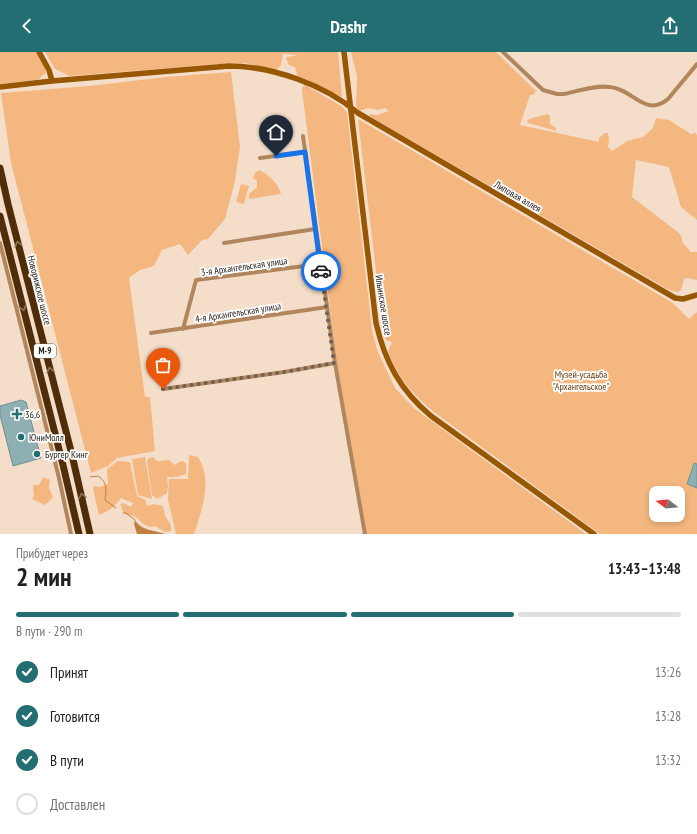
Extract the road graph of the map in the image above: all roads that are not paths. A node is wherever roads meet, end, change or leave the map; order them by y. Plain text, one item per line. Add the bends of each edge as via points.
1 (38, 52) edge
2 (344, 52) edge
3 (503, 52) edge
4 (697, 64) edge
5 (52, 80) junction
6 (0, 87) edge
7 (350, 106) junction
8 (303, 136) dead end
9 (305, 152) junction
10 (260, 158) dead end
11 (0, 168) edge
12 (0, 216) edge
13 (315, 229) junction
14 (0, 243) edge
15 (224, 243) dead end
16 (320, 264) junction
17 (697, 295) edge
18 (327, 307) junction
19 (182, 329) junction
20 (151, 333) dead end
21 (334, 363) junction
22 (163, 389) dead end
23 (71, 534) edge
24 (79, 534) edge
25 (90, 534) edge
26 (365, 534) edge
27 (594, 534) edge

1 - 5 street
2 - 7 street, Ильинское шоссе
3 - 4 street via 543,90 564,94 610,87 622,90 645,104 654,106 668,99
5 - 6 street, Липовая аллея
5 - 7 street, Липовая аллея via 241,67 277,73 302,81
7 - 17 street, Липовая аллея via 678,299
7 - 27 street, Ильинское шоссе via 376,323 380,342 393,371 409,395 431,416
8 - 9 street
9 - 10 street
9 - 13 street
25 -> 11 highway, Новорижское шоссе / М-9
12 -> 24 highway, Новорижское шоссе / М-9
13 - 15 street
13 - 16 street
14 - 23 street
16 - 18 street
16 - 19 street, 3-я Архангельская улица via 196,280
18 - 19 street, 4-я Архангельская улица
18 - 21 street
19 - 20 street, 4-я Архангельская улица
21 - 22 street
21 - 26 street

